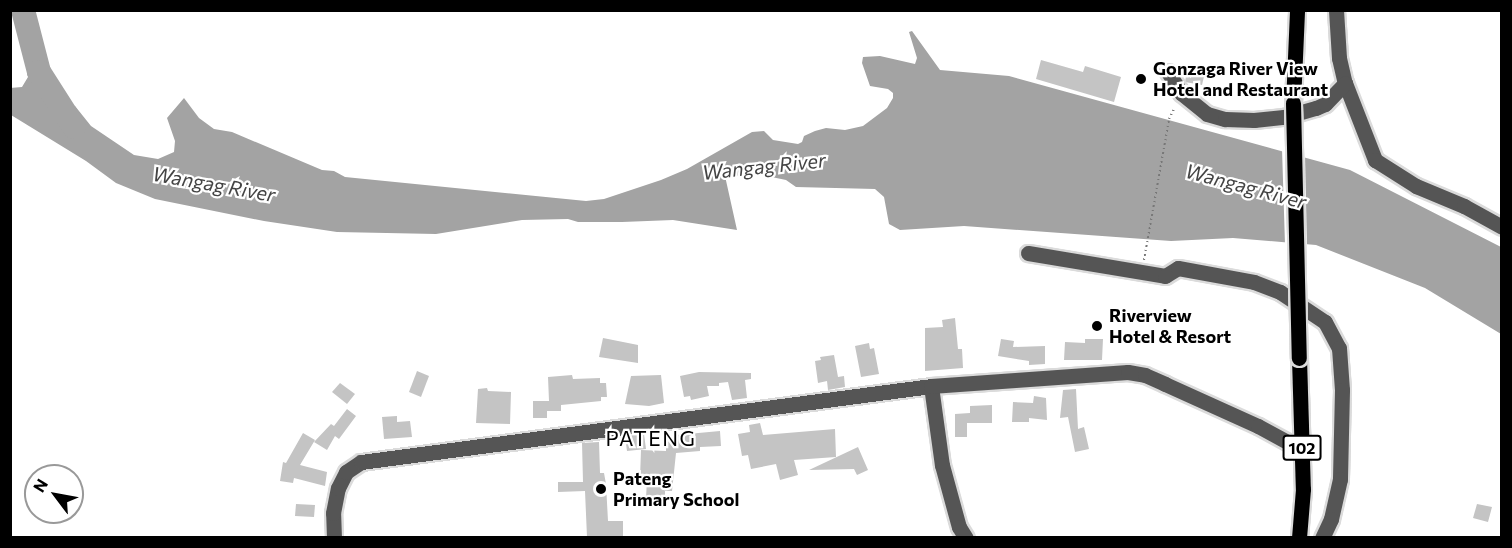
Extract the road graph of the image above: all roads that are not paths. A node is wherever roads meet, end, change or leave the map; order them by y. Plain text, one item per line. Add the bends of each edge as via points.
1 (1297, 10) edge
2 (1336, 10) edge
3 (1168, 72) dead end
4 (1345, 83) junction
5 (1502, 226) edge
6 (1028, 253) dead end
7 (931, 386) junction
8 (1302, 450) junction
9 (334, 537) edge
10 (966, 537) edge
11 (1299, 537) edge
12 (1322, 537) edge

1 - 8 main road, 102, bridge via 1293,104
2 - 4 street
3 - 4 street via 1181,93 1207,114 1225,119 1284,117 1316,108
4 - 5 street via 1375,160 1416,186
6 - 12 street via 1165,276 1178,268 1254,282 1280,292 1325,322 1339,348 1342,390 1340,479 1331,519
7 - 8 street via 1128,372 1145,375
7 - 9 street via 361,462 346,472 338,488
7 - 10 street via 942,465 959,527
8 - 11 main road, 102

